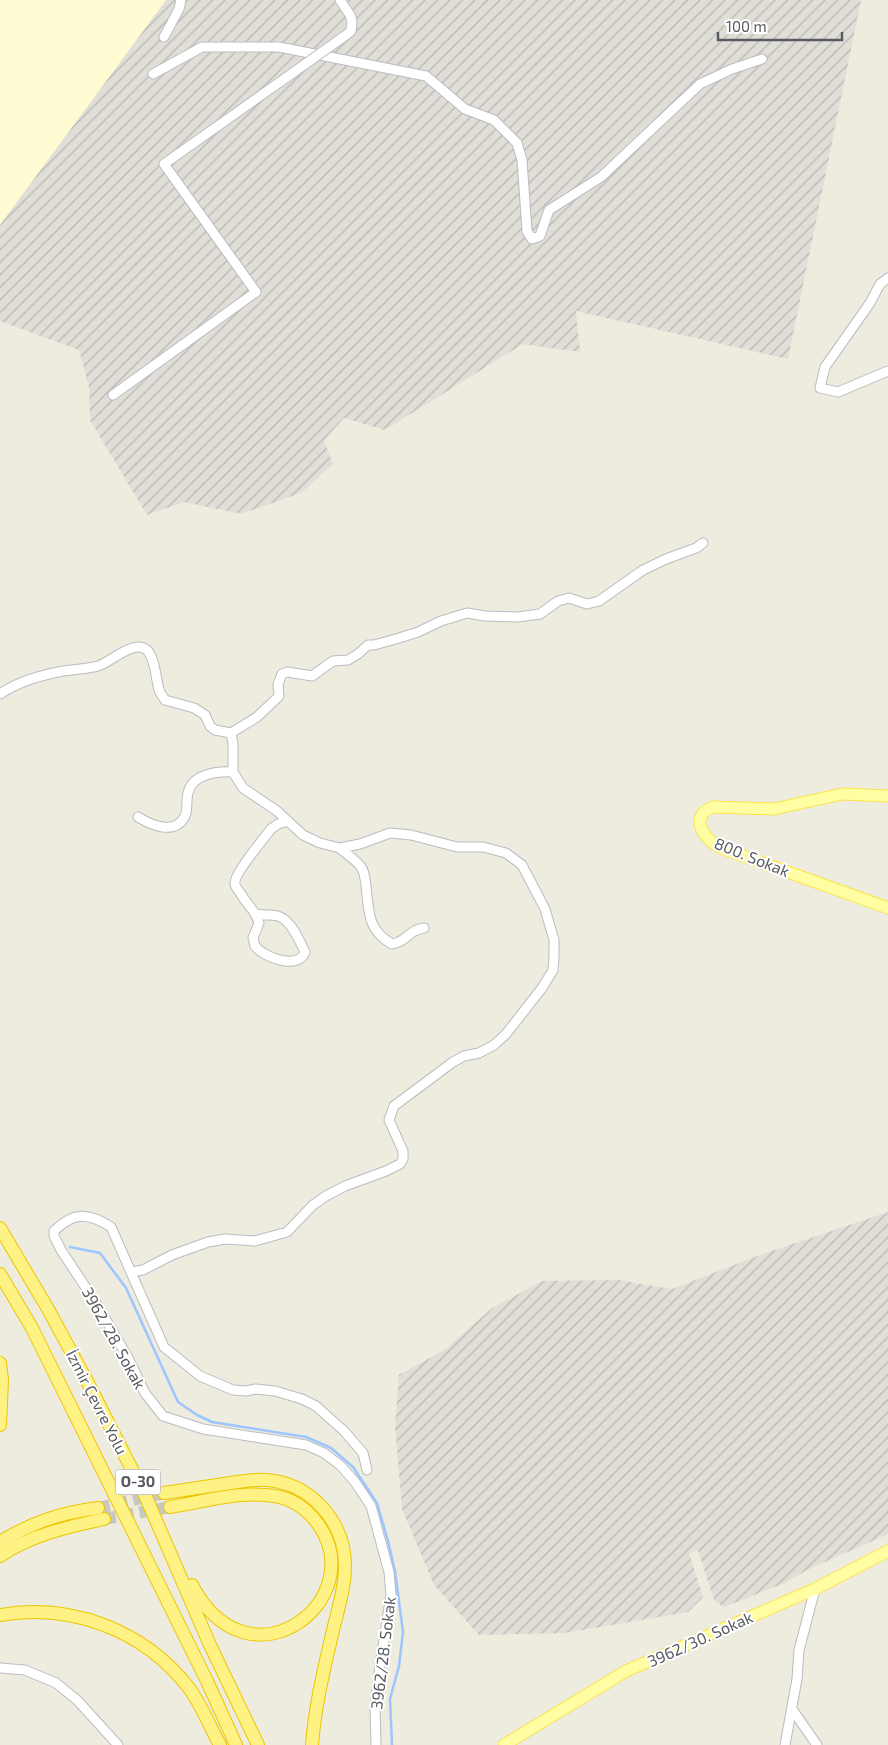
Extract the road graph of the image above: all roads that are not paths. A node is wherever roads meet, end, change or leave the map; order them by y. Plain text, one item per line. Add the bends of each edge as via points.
1 (181, 0) edge
2 (340, 0) edge
3 (164, 37) dead end
4 (762, 58) dead end
5 (153, 74) dead end
6 (888, 278) edge
7 (888, 371) edge
8 (113, 395) dead end
9 (703, 543) dead end
10 (0, 694) edge
11 (231, 733) junction
12 (233, 772) junction
13 (888, 796) edge
14 (138, 817) dead end
15 (288, 821) junction
16 (340, 848) junction
17 (888, 908) edge
18 (257, 914) junction
19 (424, 928) dead end
20 (0, 1228) edge
21 (131, 1272) junction
22 (0, 1274) edge
23 (0, 1363) edge
24 (0, 1425) edge
25 (367, 1470) dead end
26 (164, 1493) tunnel mouth
27 (145, 1495) junction
28 (170, 1507) tunnel mouth
29 (98, 1508) tunnel mouth
30 (104, 1519) tunnel mouth
31 (0, 1542) edge
32 (888, 1551) edge
33 (0, 1556) edge
34 (815, 1589) junction
35 (0, 1615) edge
36 (0, 1668) edge
37 (792, 1709) junction
38 (515, 1740) edge
39 (118, 1745) edge
40 (220, 1745) edge
41 (236, 1745) edge
42 (258, 1745) edge
43 (312, 1745) edge
44 (376, 1745) edge
45 (504, 1745) edge
46 (785, 1745) edge
47 (817, 1745) edge

1 - 3 street
2 - 8 street, bridge via 350,15 352,31 164,164 256,292
4 - 5 street via 700,84 601,177 549,210 540,236 532,239 527,231 522,160 517,142 494,120 465,109 426,76 279,47 202,47
6 - 7 street via 880,284 825,367 820,388 838,392
9 - 11 street via 643,570 599,601 587,604 570,598 558,601 540,614 518,617 467,613 418,632 368,645 348,660 333,661 312,676 282,674 278,684 279,696 257,717
10 - 11 street via 34,678 99,666 132,648 141,647 151,656 158,689 164,700 194,708 205,715 214,730
11 - 12 street
12 - 14 street via 207,774 195,782 188,792 185,815 180,823 166,828
12 - 15 street via 243,788 278,810
13 - 17 main road, 800. Sokak via 842,794 774,809 713,807 705,812 700,826 703,835 721,848
15 - 16 street via 304,836
15 - 18 street via 271,829 236,876 235,884
16 - 19 street via 360,866 365,877 368,907 378,934 392,944 402,942 413,930
16 - 21 street via 390,833 506,853 522,865 545,909 554,940 550,977 494,1045 453,1062 394,1106 389,1120 403,1151 400,1164 326,1196 287,1232 255,1241 208,1242
18 - 18 street via 259,923 253,938 256,946 280,960 298,960 303,956 305,952 298,938 283,918
20 - 27 highway, İzmir Çevre Yolu / O-30 via 83,1373
21 - 25 street, 3962/28. Sokak via 164,1347 177,1358 200,1376 233,1390 276,1391 316,1406 363,1453
21 - 44 street, 3962/28. Sokak via 110,1226 98,1219 78,1215 54,1231 61,1250 96,1303 145,1393 163,1416 204,1429 306,1445 324,1452 355,1482 371,1506 389,1572 391,1595 375,1708
22 - 41 highway, İzmir Çevre Yolu / O-30 via 32,1328
23 - 24 highway
26 - 43 highway via 267,1480 306,1493 333,1520 342,1544 345,1572 318,1698
27 - 28 highway via 200,1601 229,1626 255,1635 286,1631 306,1618 324,1594 331,1569 330,1549 322,1531 299,1505 276,1496 256,1495
27 - 42 highway, İzmir Çevre Yolu / O-30 via 210,1645
29 - 31 highway via 66,1512
30 - 33 highway via 40,1535
32 - 34 main road, 3962/30. Sokak
34 - 37 street via 799,1650
34 - 38 main road, 3962/30. Sokak via 626,1671
35 - 40 highway via 44,1611 70,1614 123,1633 171,1667 190,1690
36 - 39 street via 26,1670 56,1683
37 - 46 street
37 - 47 street
38 - 45 main road, 3962/30. Sokak

